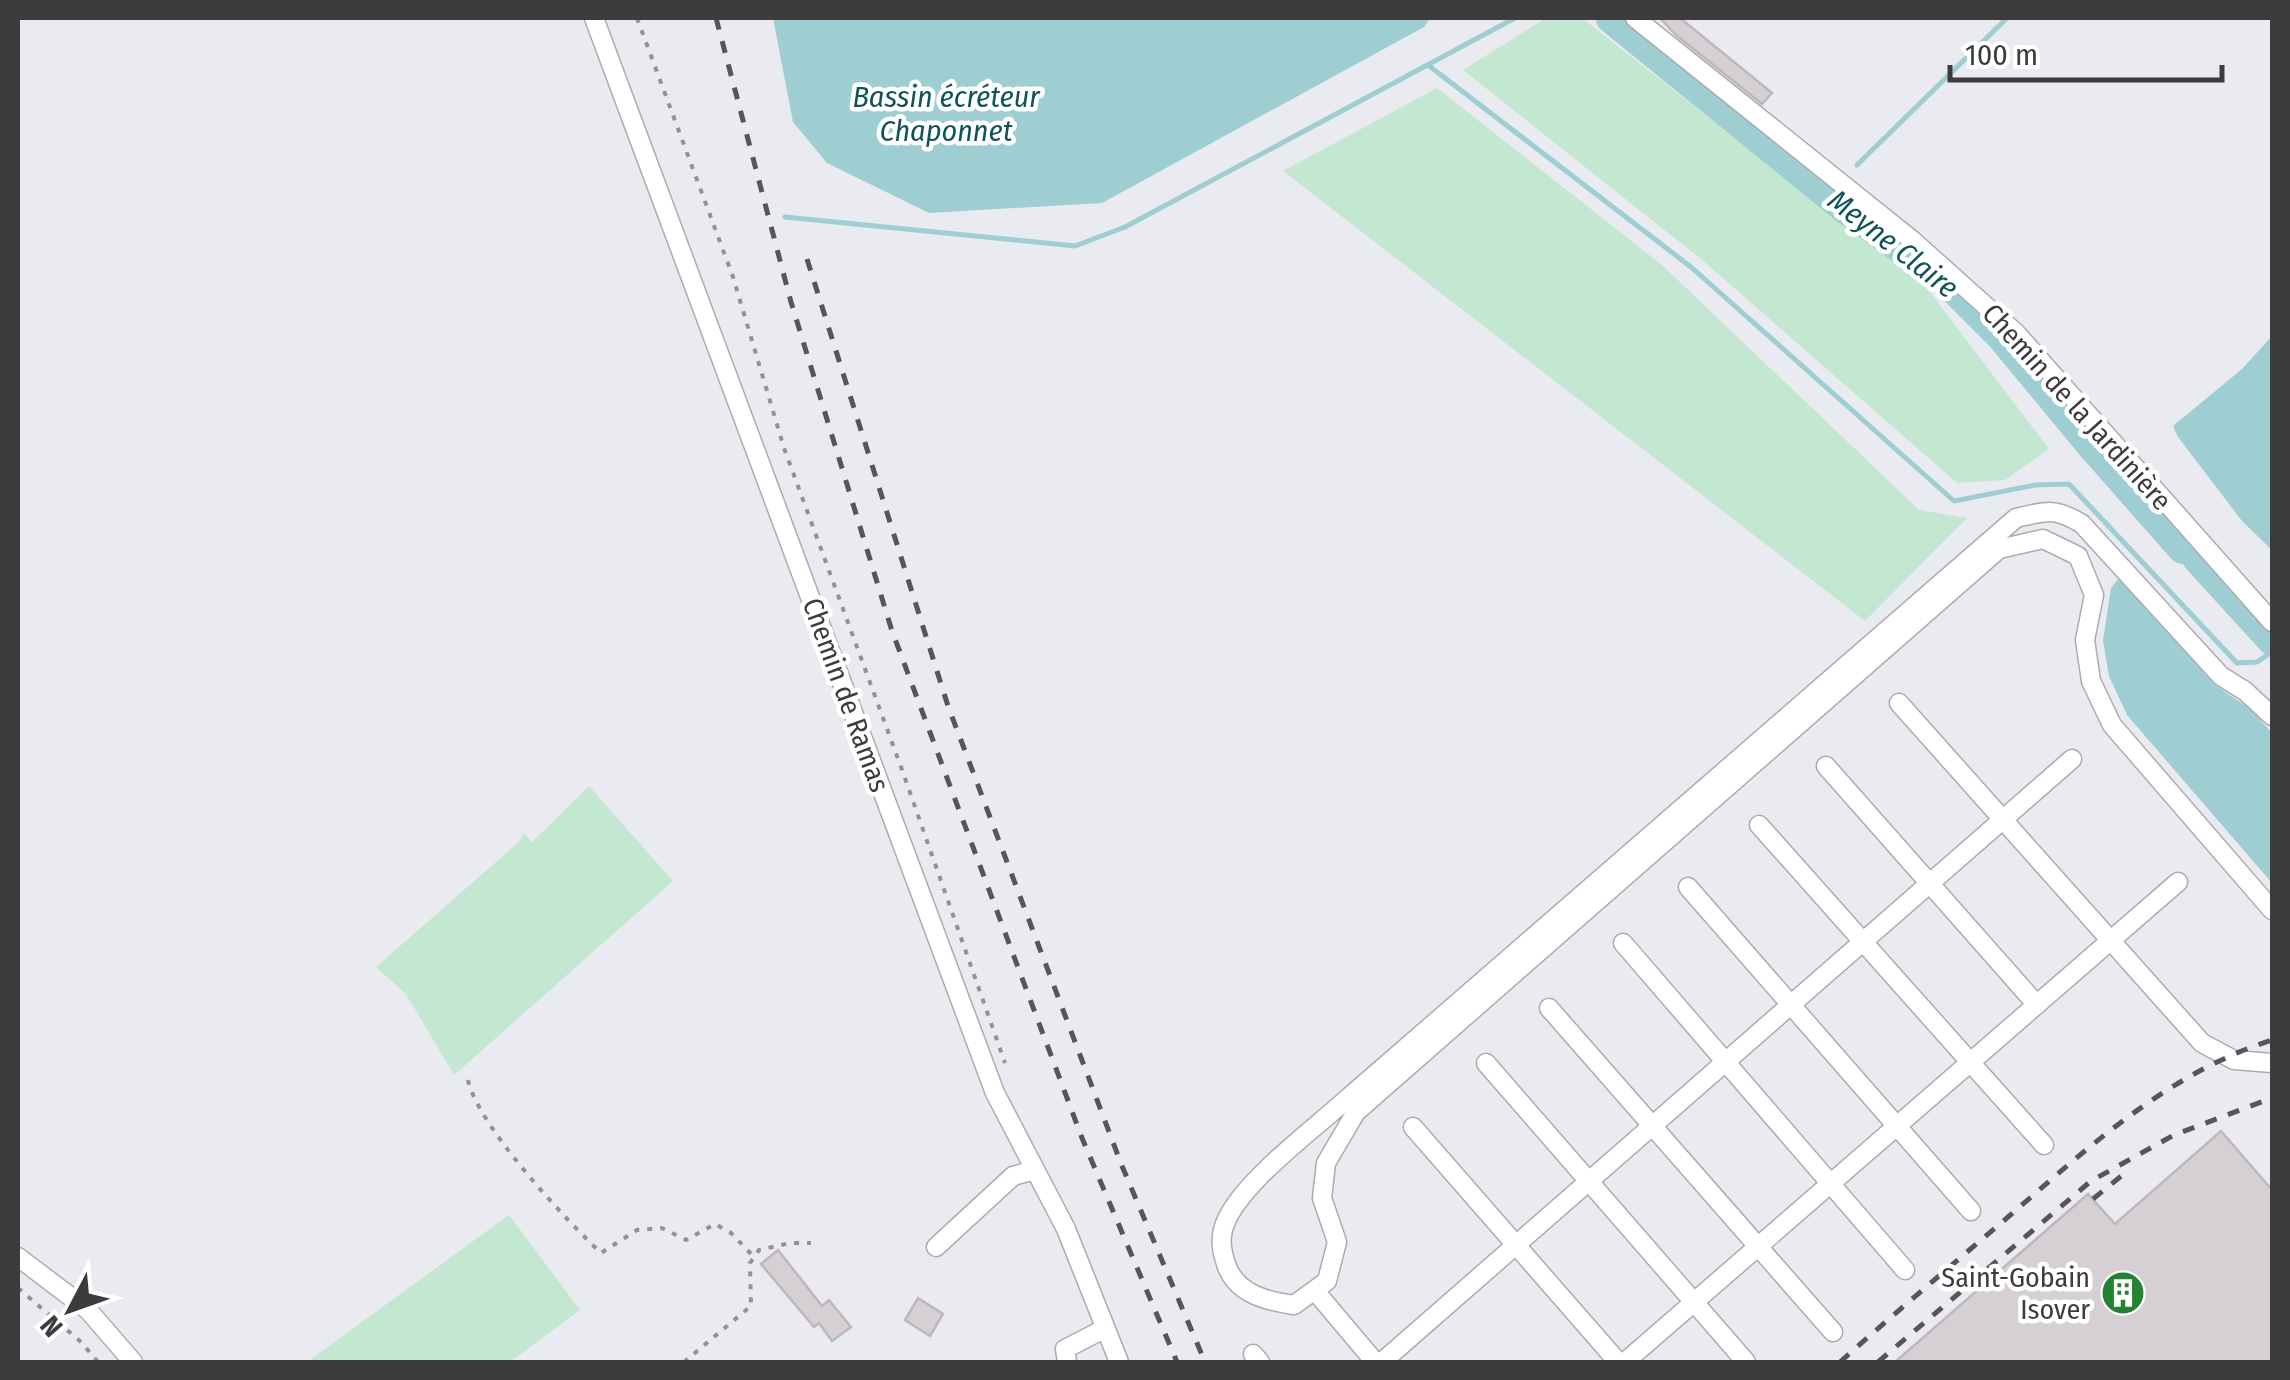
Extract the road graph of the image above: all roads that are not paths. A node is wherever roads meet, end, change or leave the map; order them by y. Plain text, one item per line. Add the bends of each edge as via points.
1 (594, 18) edge
2 (1635, 18) edge
3 (2272, 622) edge
4 (1899, 702) dead end
5 (2272, 716) edge
6 (2072, 760) dead end
7 (1826, 766) dead end
8 (2002, 821) junction
9 (1760, 824) dead end
10 (2178, 882) dead end
11 (1930, 884) junction
12 (1688, 887) dead end
13 (2272, 910) edge
14 (2112, 940) junction
15 (1864, 942) junction
16 (1623, 943) dead end
17 (1791, 1004) junction
18 (2036, 1005) junction
19 (1549, 1008) dead end
20 (1726, 1061) junction
21 (1486, 1063) dead end
22 (1970, 1063) junction
23 (2272, 1063) edge
24 (1653, 1125) junction
25 (1413, 1126) dead end
26 (1897, 1126) junction
27 (2044, 1145) dead end
28 (1035, 1170) junction
29 (1589, 1181) junction
30 (1831, 1184) junction
31 (1972, 1211) dead end
32 (1516, 1244) junction
33 (1759, 1246) junction
34 (936, 1247) dead end
35 (18, 1257) edge
36 (1905, 1270) dead end
37 (1321, 1298) dead end
38 (1694, 1303) junction
39 (1104, 1330) junction
40 (1833, 1332) dead end
41 (133, 1362) edge
42 (1067, 1362) edge
43 (1119, 1362) edge
44 (1378, 1362) edge
45 (1622, 1362) edge
46 (1746, 1362) edge

1 - 28 street, Chemin de Ramas via 995,1093
2 - 3 street, Chemin de la Jardinière via 1912,240 2016,333
4 - 8 street
5 - 13 street via 2221,676 2082,524 2062,511 2016,518 1252,1185 1227,1219 1220,1245 1230,1276 1259,1300 1294,1305 1327,1280 1338,1242 1322,1198 1326,1163 1356,1112 1999,550 2043,539 2078,556 2094,595 2084,640 2090,680 2112,725
6 - 8 street
7 - 11 street
8 - 11 street
8 - 14 street
9 - 15 street
10 - 14 street
11 - 15 street
11 - 18 street
12 - 17 street
14 - 18 street
14 - 23 street via 2202,1043 2234,1060
15 - 17 street
15 - 22 street
16 - 20 street
17 - 20 street
17 - 26 street
18 - 22 street
19 - 24 street
20 - 24 street
20 - 30 street
21 - 29 street
22 - 26 street
22 - 27 street
24 - 29 street
24 - 33 street
25 - 32 street
26 - 30 street
26 - 31 street
28 - 34 street via 1013,1176
28 - 39 street, Chemin de Ramas via 1066,1229
29 - 32 street
29 - 38 street
30 - 33 street
30 - 36 street
32 - 44 street
32 - 45 street
33 - 38 street
33 - 40 street
35 - 41 street via 88,1310
37 - 44 street
38 - 45 street
38 - 46 street
39 - 42 street via 1065,1349
39 - 43 street, Chemin de Ramas

